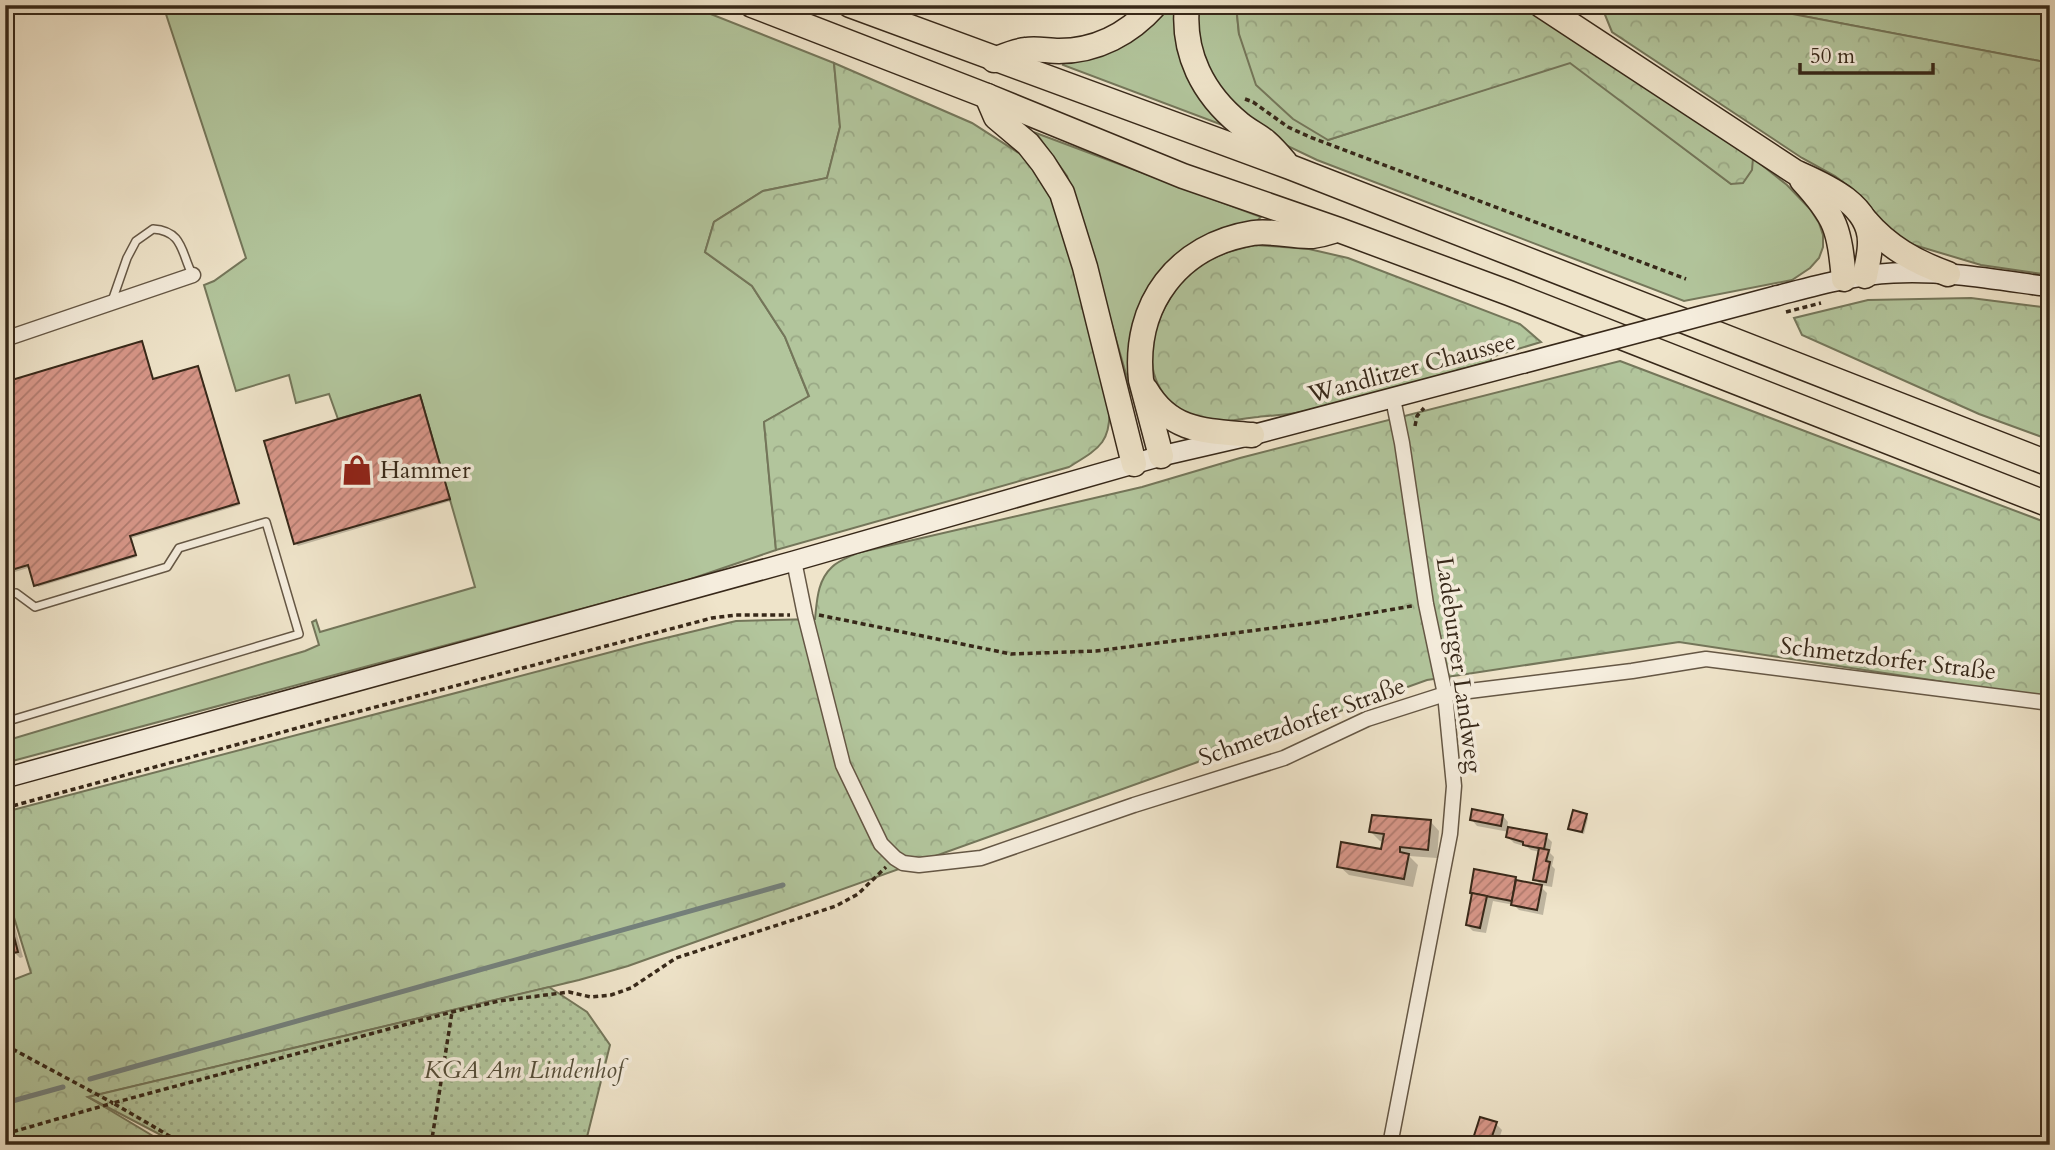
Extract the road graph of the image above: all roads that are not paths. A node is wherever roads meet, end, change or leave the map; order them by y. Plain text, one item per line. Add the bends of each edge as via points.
1 (752, 5) edge
2 (850, 5) edge
3 (1155, 5) edge
4 (1187, 5) edge
5 (1541, 5) edge
6 (994, 60) junction
7 (987, 96) junction
8 (1290, 167) junction
9 (1795, 172) junction
10 (1860, 213) junction
11 (1339, 230) junction
12 (1948, 274) junction
13 (193, 275) joint
14 (1854, 277) junction
15 (2050, 287) edge
16 (112, 301) junction
17 (5, 339) edge
18 (1141, 380) junction
19 (1393, 399) junction
20 (1252, 435) junction
21 (1161, 456) junction
22 (1134, 464) junction
23 (2050, 464) edge
24 (2050, 505) edge
25 (794, 561) junction
26 (5, 596) edge
27 (1445, 694) junction
28 (2050, 703) edge
29 (5, 722) edge
30 (5, 778) edge
31 (1390, 1145) edge

1 - 7 highway
2 - 6 highway
3 - 6 highway via 1135,26 1084,49 1027,49
4 - 8 highway via 1188,41 1204,84 1220,106 1266,141
5 - 9 highway
6 - 8 highway
7 - 11 highway via 1183,176
7 - 22 highway via 996,117 1028,145 1062,193
8 - 23 highway
9 - 10 highway via 1828,187
9 - 14 highway via 1830,215
10 - 12 highway via 1889,245
10 - 14 highway via 1870,242
11 - 18 highway via 1313,236 1254,233 1213,244 1182,263 1161,288 1146,318 1140,345
11 - 24 highway
12 - 14 main road, Wandlitzer Chaussee
12 - 15 main road, Wandlitzer Chaussee
13 - 16 street
13 - 16 lane via 176,237 153,229 136,241
14 - 19 main road, Wandlitzer Chaussee, bridge
16 - 17 street
18 - 20 highway via 1156,404 1184,426
18 - 21 highway
19 - 20 main road, Wandlitzer Chaussee
19 - 27 street, Ladeburger Landweg
20 - 21 main road, Wandlitzer Chaussee
21 - 22 main road, Wandlitzer Chaussee
22 - 25 main road, Wandlitzer Chaussee
25 - 27 street, Schmetzdorfer Straße via 843,765 881,844 903,863 981,858 1284,758 1367,719
25 - 30 main road, Wandlitzer Chaussee
26 - 29 lane via 16,593 35,607 167,568 179,548 266,522 299,634
27 - 28 street, Schmetzdorfer Straße via 1706,659
27 - 31 street, Ladeburger Landweg via 1454,786 1450,834

